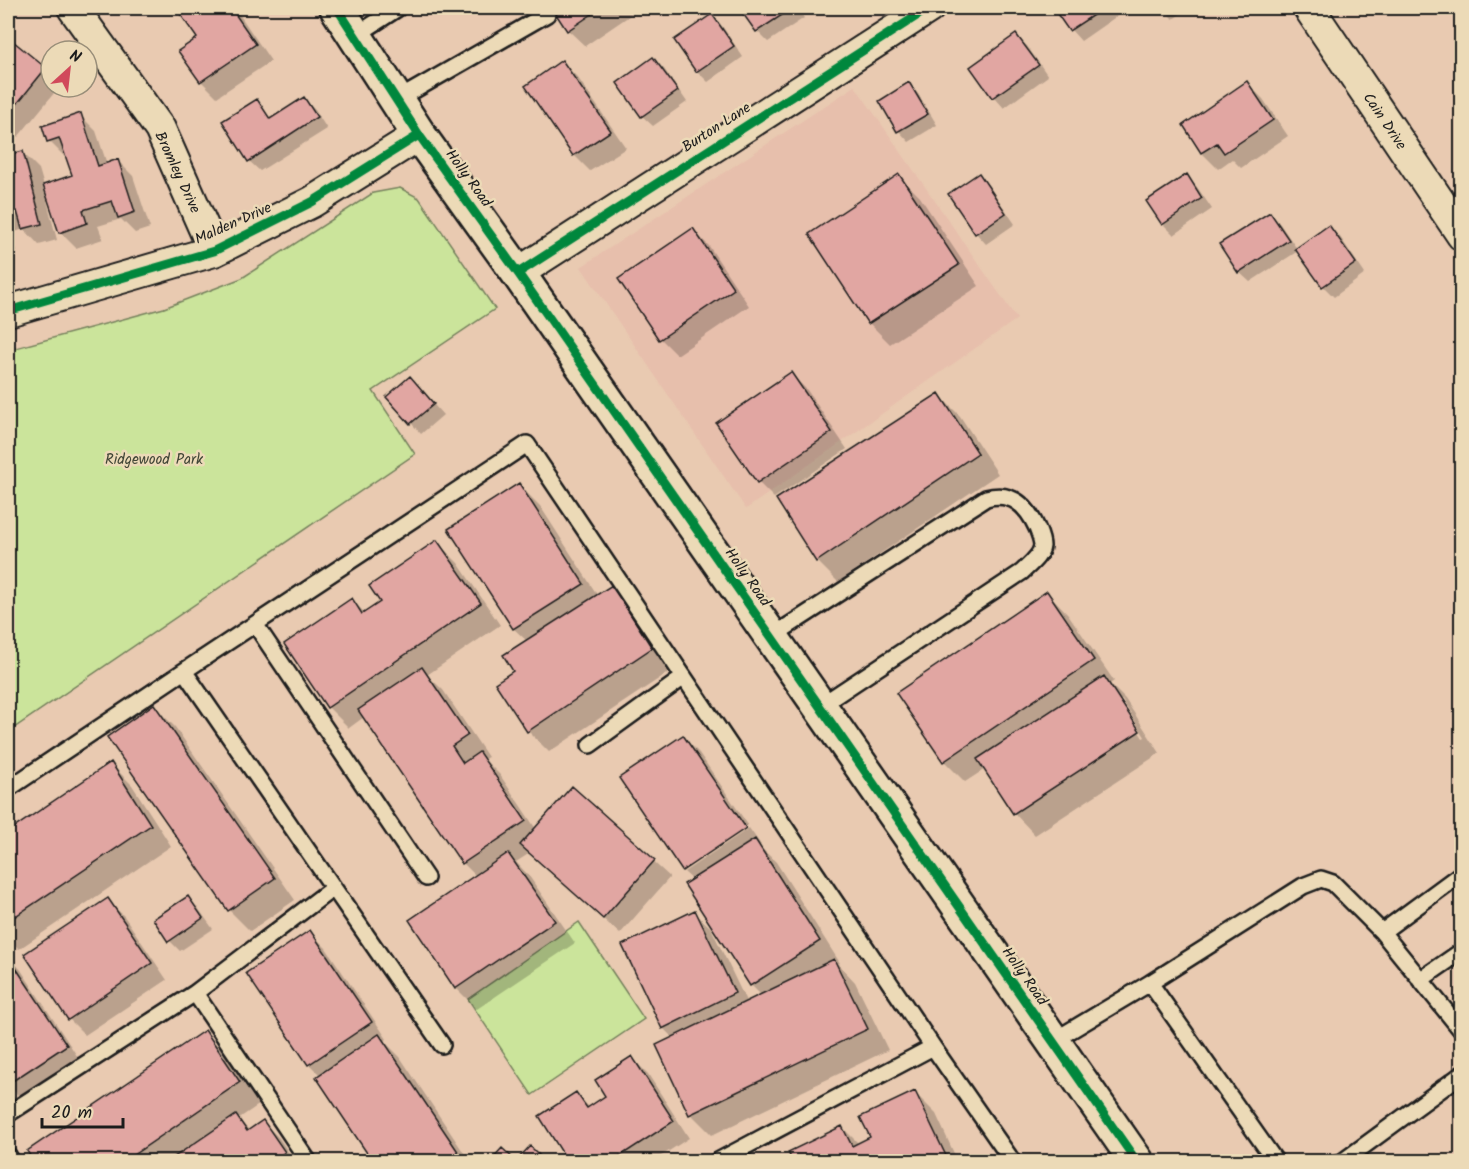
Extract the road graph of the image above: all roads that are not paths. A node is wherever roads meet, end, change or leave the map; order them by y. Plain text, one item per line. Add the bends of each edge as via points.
1 (73, 8) edge
2 (337, 8) edge
3 (398, 8) edge
4 (929, 8) edge
5 (1309, 8) edge
6 (547, 14) dead end
7 (356, 36) junction
8 (397, 100) junction
9 (419, 135) junction
10 (1461, 235) edge
11 (214, 251) junction
12 (518, 273) junction
13 (8, 311) edge
14 (255, 624) junction
15 (771, 637) junction
16 (184, 671) junction
17 (684, 677) junction
18 (820, 706) junction
19 (590, 745) dead end
20 (8, 789) edge
21 (1461, 873) edge
22 (426, 878) dead end
23 (333, 888) junction
24 (1382, 932) junction
25 (1461, 951) edge
26 (1420, 980) junction
27 (1150, 983) junction
28 (195, 993) junction
29 (1461, 1031) edge
30 (1053, 1041) junction
31 (442, 1045) dead end
32 (933, 1047) junction
33 (1461, 1074) edge
34 (8, 1114) edge
35 (8, 1155) edge
36 (12, 1161) edge
37 (309, 1161) edge
38 (716, 1161) edge
39 (1013, 1161) edge
40 (1137, 1161) edge
41 (1276, 1161) edge
42 (1342, 1161) edge

1 - 11 street, Bromley Drive via 160,129
2 - 7 main road, Holly Road
3 - 7 lane
4 - 12 street, Burton Lane
5 - 10 street, Cain Drive
6 - 8 lane
7 - 8 main road, Holly Road
8 - 9 main road, Holly Road
9 - 11 street, Malden Drive via 312,202
9 - 12 main road, Holly Road
11 - 13 street, Malden Drive
12 - 15 main road, Holly Road
14 - 16 lane
14 - 17 lane via 527,444
14 - 22 lane
15 - 18 main road, Holly Road
15 - 18 lane via 986,498 997,495 1021,503 1032,517 1042,548 1023,572
16 - 20 lane
16 - 23 lane
17 - 19 lane
17 - 32 lane
18 - 30 main road, Holly Road
21 - 24 lane
23 - 28 lane
23 - 31 lane
24 - 26 lane
24 - 27 lane via 1333,882 1320,879 1303,885
25 - 26 lane
26 - 29 lane
27 - 30 lane
27 - 41 lane
28 - 34 lane
28 - 37 lane
30 - 40 main road, Holly Road
32 - 38 lane
32 - 39 lane
33 - 42 lane
35 - 36 lane

